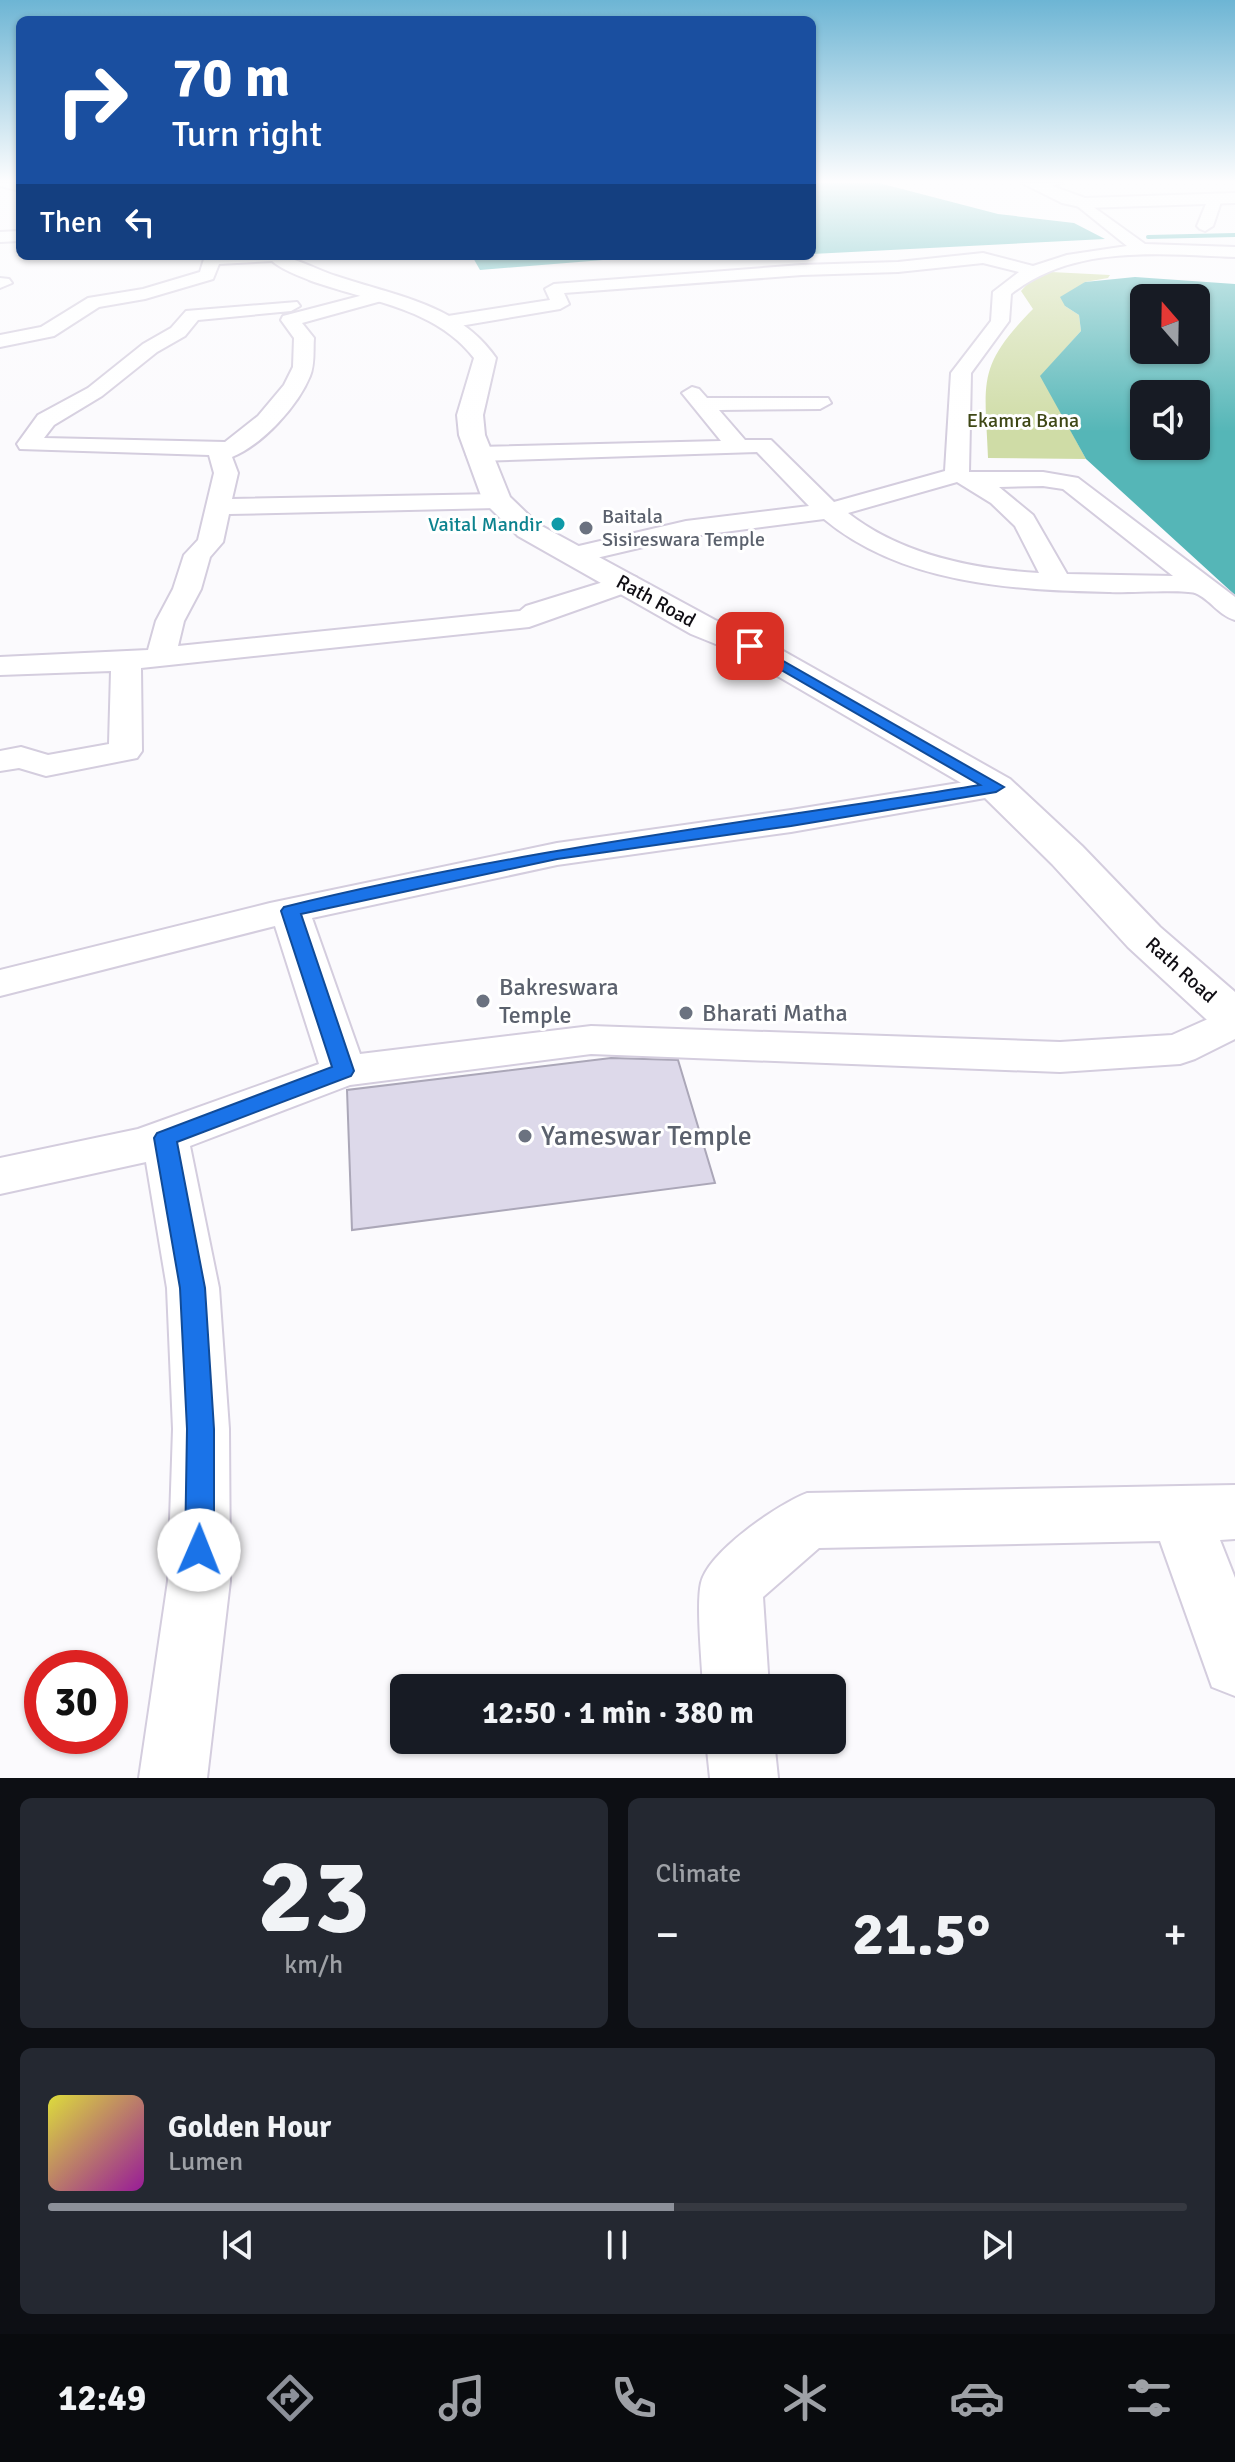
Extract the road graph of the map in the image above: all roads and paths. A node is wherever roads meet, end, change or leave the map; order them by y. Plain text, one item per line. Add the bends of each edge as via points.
1 (210, 266) edge
2 (285, 266) edge
3 (297, 266) edge
4 (908, 266) edge
5 (1015, 266) edge
6 (1045, 266) edge
7 (1031, 270) junction
8 (379, 296) junction
9 (291, 313) junction
10 (0, 321) edge
11 (448, 322) junction
12 (61, 323) junction
13 (0, 341) edge
14 (0, 352) edge
15 (26, 355) dead end
16 (820, 403) dead end
17 (722, 427) junction
18 (783, 427) dead end
19 (12, 433) dead end
20 (36, 434) junction
21 (739, 447) junction
22 (232, 449) junction
23 (478, 454) junction
24 (963, 478) junction
25 (497, 501) junction
26 (218, 507) junction
27 (828, 511) junction
28 (575, 555) junction
29 (1057, 582) junction
30 (626, 583) junction
31 (1202, 585) junction
32 (1235, 611) edge
33 (161, 657) junction
34 (126, 661) junction
35 (0, 666) edge
36 (0, 761) edge
37 (996, 787) junction
38 (290, 911) junction
39 (0, 983) edge
40 (1235, 1020) edge
41 (344, 1071) junction
42 (165, 1138) junction
43 (0, 1176) edge
44 (1208, 1513) edge
45 (1235, 1664) edge
46 (735, 1674) edge
47 (741, 1754) edge
48 (173, 1778) edge
49 (744, 1778) edge

1 - 12 street via 207,275 145,294 94,302
2 - 9 street
3 - 8 street, Rath Road
4 - 11 street via 554,289 560,304
5 - 7 street
6 - 7 street
7 - 24 street via 1002,292 1000,321 961,373
8 - 9 street
8 - 11 street, Rath Road
9 - 20 street via 192,315 178,332 95,392 46,420
9 - 22 street via 304,338 301,374 259,430
10 - 12 street
11 - 23 street, Rath Road via 471,337 485,358 470,415
12 - 13 street via 39,335
14 - 15 street
16 - 17 street via 697,399
17 - 18 street
17 - 21 street
19 - 20 street
20 - 22 street via 28,444
21 - 23 street
21 - 27 street via 763,445
22 - 26 street via 220,454 226,473
23 - 25 street, Rath Road
24 - 27 street
24 - 29 street via 1024,518
24 - 31 street via 1070,483
25 - 26 street
25 - 28 street, Rath Road via 528,530
26 - 33 street via 210,542 197,555
27 - 28 street via 686,529
27 - 29 street via 872,541 913,557 1010,580
28 - 30 street, Rath Road
29 - 31 street
30 - 33 street via 529,618
30 - 37 street, Rath Road via 703,627 750,646
31 - 32 street
33 - 34 street
34 - 35 street
34 - 36 street via 125,751 46,766 21,757
37 - 38 street via 557,854
37 - 40 street, Rath Road via 1144,937
38 - 39 street
38 - 41 street
40 - 41 street via 1180,1049 1060,1057 591,1040
41 - 42 street
42 - 43 street
42 - 48 street via 193,1288 201,1429 199,1581
44 - 45 street
44 - 46 street via 807,1521 731,1584
47 - 49 street

